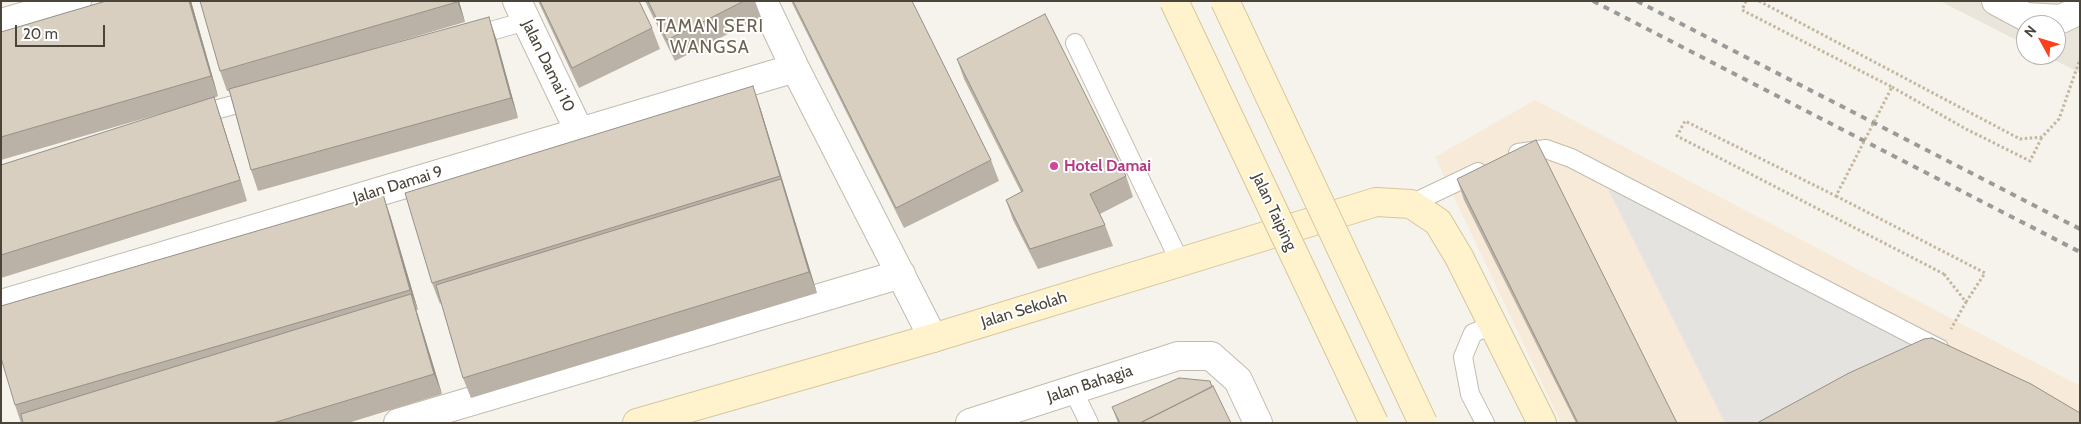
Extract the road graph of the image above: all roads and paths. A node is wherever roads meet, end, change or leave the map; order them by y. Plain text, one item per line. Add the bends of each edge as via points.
1 (77, 1) edge
2 (763, 1) edge
3 (1174, 1) edge
4 (1225, 1) edge
5 (1746, 1) edge
6 (1759, 1) edge
7 (1996, 1) edge
8 (2080, 10) edge
9 (521, 11) edge
10 (1, 22) edge
11 (450, 43) edge
12 (1075, 43) dead end
13 (2080, 59) edge
14 (795, 68) junction
15 (1892, 87) junction
16 (268, 95) edge
17 (183, 119) edge
18 (579, 131) junction
19 (2042, 137) junction
20 (1836, 196) junction
21 (1411, 204) junction
22 (1180, 262) junction
23 (901, 274) junction
24 (1966, 302) junction
25 (1, 304) edge
26 (1493, 325) junction
27 (933, 338) junction
28 (1940, 349) junction
29 (1922, 357) edge
30 (1957, 358) edge
31 (1073, 390) junction
32 (673, 417) edge
33 (398, 423) edge
34 (637, 423) edge
35 (970, 423) edge
36 (1089, 423) edge
37 (1258, 423) edge
38 (1374, 423) edge
39 (1423, 423) edge
40 (1485, 423) edge
41 (1542, 423) edge

1 - 10 street
2 - 14 street
3 - 38 street, Jalan Taiping, bridge
4 - 39 street, bridge
5 - 15 path, bridge via 1742,10
6 - 19 path via 2020,139
7 - 8 street via 2026,17 2061,19
9 - 11 lane
9 - 18 street, Jalan Damai 10
12 - 22 lane
13 - 19 path via 2059,119
14 - 18 street, Jalan Damai 9
14 - 23 street
15 - 19 path via 1966,129 2030,160
15 - 20 path, bridge
16 - 17 lane
18 - 25 street, Jalan Damai 9
20 - 24 path via 1985,273
20 - 24 path, bridge via 1685,121 1677,136 1944,274
21 - 22 street, Jalan Sekolah via 1376,202
21 - 26 street via 1438,222
21 - 28 lane via 1521,151 1546,150 1571,158
22 - 27 street, Jalan Sekolah
23 - 27 street
23 - 33 street
24 - 28 path
26 - 40 lane via 1473,332 1463,357 1470,394
26 - 41 street
27 - 32 street, Jalan Sekolah
28 - 29 lane
28 - 30 lane
31 - 35 street, Jalan Bahagia
31 - 36 lane
31 - 37 street, Jalan Bahagia via 1178,356 1211,356 1238,380
32 - 34 street, Jalan Sekolah

